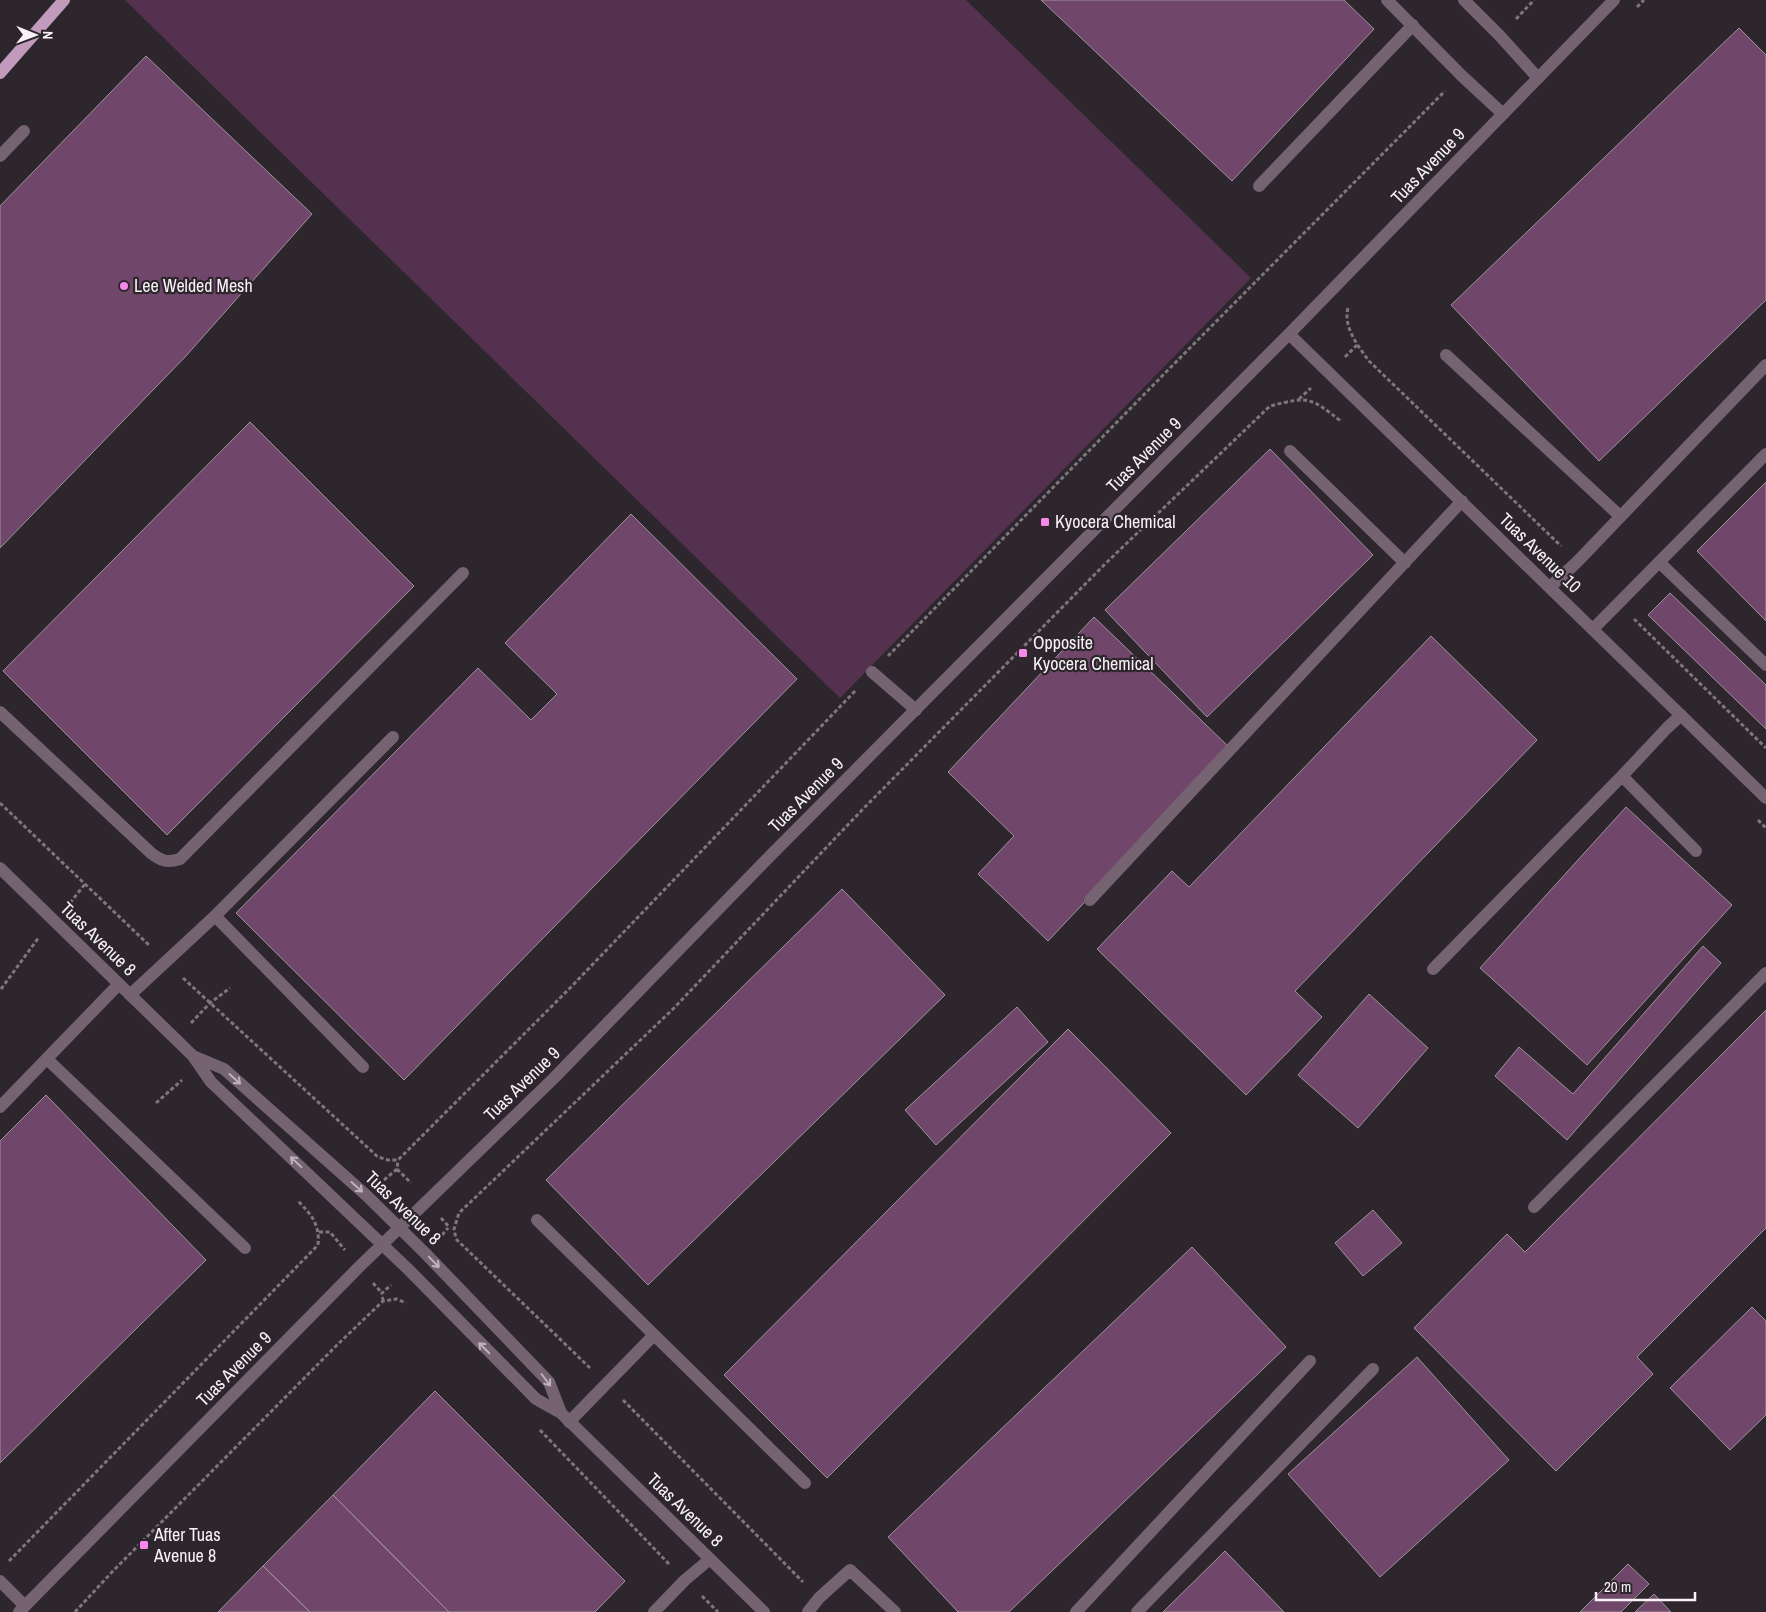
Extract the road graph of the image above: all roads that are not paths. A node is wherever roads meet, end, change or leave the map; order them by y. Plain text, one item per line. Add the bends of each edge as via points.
1 (64, 0) edge
2 (1387, 0) edge
3 (1464, 0) edge
4 (1614, 0) edge
5 (1413, 25) junction
6 (0, 72) edge
7 (1538, 78) junction
8 (1503, 114) junction
9 (24, 131) dead end
10 (0, 156) edge
11 (1259, 186) dead end
12 (1289, 334) junction
13 (1446, 355) dead end
14 (1766, 365) edge
15 (1290, 451) dead end
16 (1766, 454) edge
17 (1462, 501) junction
18 (1620, 516) junction
19 (1659, 562) junction
20 (1405, 563) junction
21 (463, 573) dead end
22 (1550, 587) junction
23 (1593, 629) junction
24 (1766, 665) edge
25 (872, 672) road end
26 (916, 710) junction
27 (0, 712) edge
28 (1681, 715) junction
29 (394, 737) dead end
30 (1622, 776) junction
31 (1766, 798) edge
32 (1696, 851) dead end
33 (0, 868) edge
34 (1090, 900) dead end
35 (215, 916) junction
36 (1433, 969) dead end
37 (1766, 973) edge
38 (119, 984) junction
39 (130, 995) junction
40 (195, 1059) junction
41 (46, 1060) junction
42 (363, 1067) dead end
43 (0, 1107) edge
44 (1534, 1207) dead end
45 (537, 1220) dead end
46 (399, 1228) junction
47 (382, 1244) junction
48 (245, 1248) dead end
49 (654, 1335) junction
50 (1310, 1361) dead end
51 (1373, 1369) dead end
52 (565, 1417) junction
53 (805, 1483) dead end
54 (710, 1558) junction
55 (0, 1580) edge
56 (22, 1609) edge
57 (654, 1612) edge
58 (764, 1612) edge
59 (808, 1612) edge
60 (895, 1612) edge
61 (1076, 1612) edge
62 (1138, 1612) edge

1 - 6 main road
2 - 5 street
3 - 7 street
4 - 7 street, Tuas Avenue 9
5 - 8 street
5 - 11 street
7 - 8 street, Tuas Avenue 9
8 - 12 street, Tuas Avenue 9
9 - 10 street
12 - 17 street, Tuas Avenue 10
12 - 26 street, Tuas Avenue 9
13 - 18 street
14 - 18 street
15 - 20 street
16 - 19 street
17 - 20 street
17 - 22 street, Tuas Avenue 10
18 - 22 street
19 - 23 street
19 - 24 street
20 - 34 street
21 - 27 street via 180,860 161,861
22 - 23 street, Tuas Avenue 10
23 - 28 street, Tuas Avenue 10
25 - 26 street
26 - 46 street, Tuas Avenue 9 via 553,1079
28 - 30 street
28 - 31 street, Tuas Avenue 10
29 - 35 street
30 - 32 street
30 - 36 street
33 - 38 street, Tuas Avenue 8
35 - 39 street
35 - 42 street
37 - 44 street
38 - 39 street, Tuas Avenue 8
38 - 41 street
39 - 40 street, Tuas Avenue 8
40 -> 46 street, Tuas Avenue 8 via 224,1069
47 -> 40 street, Tuas Avenue 8 via 211,1082
41 - 43 street
41 - 48 street
45 - 49 street
46 - 47 street, Tuas Avenue 9
46 -> 52 street, Tuas Avenue 8 via 549,1382
52 -> 47 street, Tuas Avenue 8 via 536,1400
47 - 56 street, Tuas Avenue 9
49 - 52 street via 606,1384
49 - 53 street
50 - 61 street
51 - 62 street
52 - 54 street, Tuas Avenue 8
54 - 57 street
54 - 58 street, Tuas Avenue 8
55 - 56 street
59 - 60 street via 850,1570

